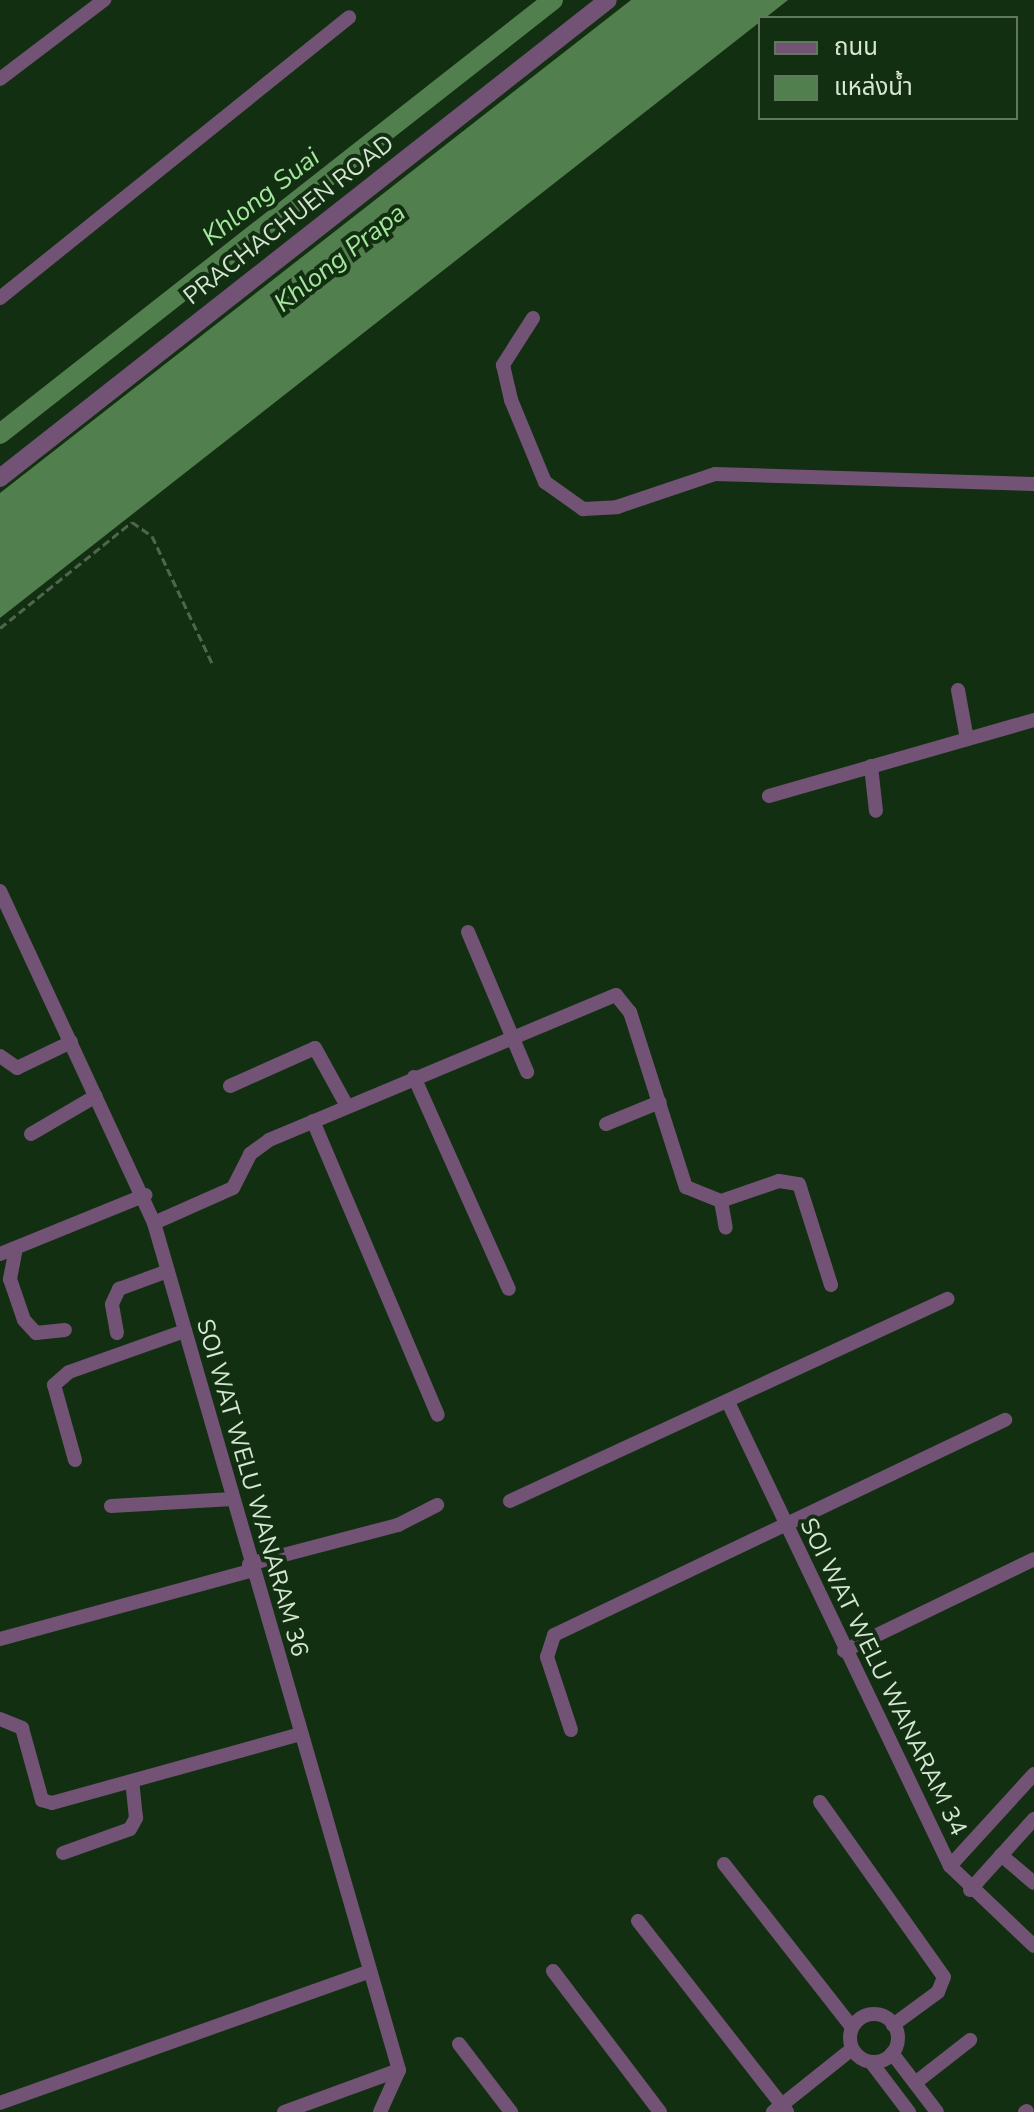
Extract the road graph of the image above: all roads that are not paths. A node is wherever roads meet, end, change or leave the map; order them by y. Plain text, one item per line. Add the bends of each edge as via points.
1 (104, 0) edge
2 (608, 0) edge
3 (349, 17) dead end
4 (0, 79) edge
5 (0, 298) edge
6 (533, 318) dead end
7 (0, 478) edge
8 (1034, 484) edge
9 (958, 697) dead end
10 (1034, 720) edge
11 (967, 739) junction
12 (871, 766) junction
13 (769, 796) dead end
14 (876, 811) dead end
15 (0, 891) edge
16 (468, 932) dead end
17 (512, 1036) junction
18 (71, 1042) junction
19 (0, 1056) edge
20 (527, 1072) dead end
21 (414, 1077) junction
22 (230, 1086) dead end
23 (96, 1096) junction
24 (660, 1102) junction
25 (347, 1106) junction
26 (313, 1121) junction
27 (606, 1124) dead end
28 (31, 1134) dead end
29 (145, 1195) junction
30 (721, 1201) junction
31 (154, 1223) junction
32 (726, 1228) dead end
33 (16, 1248) junction
34 (0, 1254) edge
35 (168, 1271) junction
36 (831, 1285) dead end
37 (509, 1289) dead end
38 (948, 1299) dead end
39 (65, 1330) dead end
40 (185, 1331) junction
41 (117, 1333) dead end
42 (728, 1402) junction
43 (438, 1415) dead end
44 (1005, 1420) dead end
45 (75, 1460) dead end
46 (233, 1499) junction
47 (510, 1501) dead end
48 (437, 1505) dead end
49 (111, 1506) dead end
50 (784, 1523) junction
51 (1034, 1559) edge
52 (250, 1568) junction
53 (0, 1639) edge
54 (844, 1651) junction
55 (0, 1719) edge
56 (571, 1730) dead end
57 (300, 1734) junction
58 (1034, 1774) edge
59 (132, 1781) junction
60 (820, 1802) dead end
61 (1034, 1819) edge
62 (63, 1853) dead end
63 (1001, 1855) junction
64 (724, 1864) dead end
65 (950, 1866) junction
66 (1034, 1883) edge
67 (970, 1890) junction
68 (638, 1921) dead end
69 (1032, 1940) edge
70 (553, 1971) dead end
71 (367, 1972) junction
72 (893, 2025) junction
73 (852, 2027) junction
74 (970, 2040) dead end
75 (459, 2044) dead end
76 (852, 2049) junction
77 (892, 2053) junction
78 (871, 2062) junction
79 (399, 2070) junction
80 (915, 2083) junction
81 (0, 2103) edge
82 (781, 2110) edge
83 (284, 2112) edge
84 (380, 2112) edge
85 (511, 2112) edge
86 (660, 2112) edge
87 (909, 2112) edge
88 (937, 2112) edge

1 - 4 street
2 - 7 street, PRACHACHUEN ROAD
3 - 5 street
6 - 8 street via 503,365 511,400 545,482 583,509 617,507 715,474
9 - 11 street
10 - 11 street
11 - 12 street
12 - 13 street
12 - 14 street
15 - 18 street, SOI WAT WELU WANARAM 36
16 - 17 street
17 - 20 street
17 - 21 street
17 - 24 street via 616,995 630,1012
18 - 19 street via 17,1068
18 - 23 street, SOI WAT WELU WANARAM 36
21 - 25 street
21 - 37 street
22 - 25 street via 315,1048
23 - 28 street
23 - 29 street, SOI WAT WELU WANARAM 36
24 - 27 street
24 - 30 street via 686,1187
25 - 26 street
26 - 31 street via 250,1154 233,1188
26 - 43 street
29 - 31 street, SOI WAT WELU WANARAM 36
29 - 33 street
30 - 32 street
30 - 36 street via 779,1181 799,1184
31 - 35 street, SOI WAT WELU WANARAM 36
33 - 34 street
33 - 39 street via 10,1279 24,1320 36,1333
35 - 40 street, SOI WAT WELU WANARAM 36
35 - 41 street via 119,1289 112,1304
38 - 42 street
40 - 45 street via 69,1372 54,1385
40 - 46 street, SOI WAT WELU WANARAM 36
42 - 47 street
42 - 50 street, SOI WAT WELU WANARAM 34
44 - 50 street
46 - 49 street
46 - 52 street, SOI WAT WELU WANARAM 36
48 - 52 street via 398,1525
50 - 54 street, SOI WAT WELU WANARAM 34
50 - 56 street via 554,1635 547,1657
51 - 54 street
52 - 53 street
52 - 57 street, SOI WAT WELU WANARAM 36
54 - 65 street, SOI WAT WELU WANARAM 34
55 - 59 street via 22,1728 42,1800
57 - 59 street
57 - 71 street, SOI WAT WELU WANARAM 36
58 - 65 street
59 - 62 street via 130,1829
60 - 72 street via 944,1977 938,1992
61 - 63 street
63 - 66 street
63 - 67 street
64 - 73 street
65 - 67 street, SOI WAT WELU WANARAM 34
67 - 69 street, SOI WAT WELU WANARAM 34
68 - 82 street
70 - 86 street
71 - 79 street, SOI WAT WELU WANARAM 36
71 - 81 street
72 - 73 street via 870,2014
72 - 77 street
73 - 76 street
74 - 80 street
75 - 85 street
76 - 78 street
76 - 82 street
77 - 78 street
77 - 80 street
78 - 87 street
79 - 83 street
79 - 84 street
80 - 88 street

